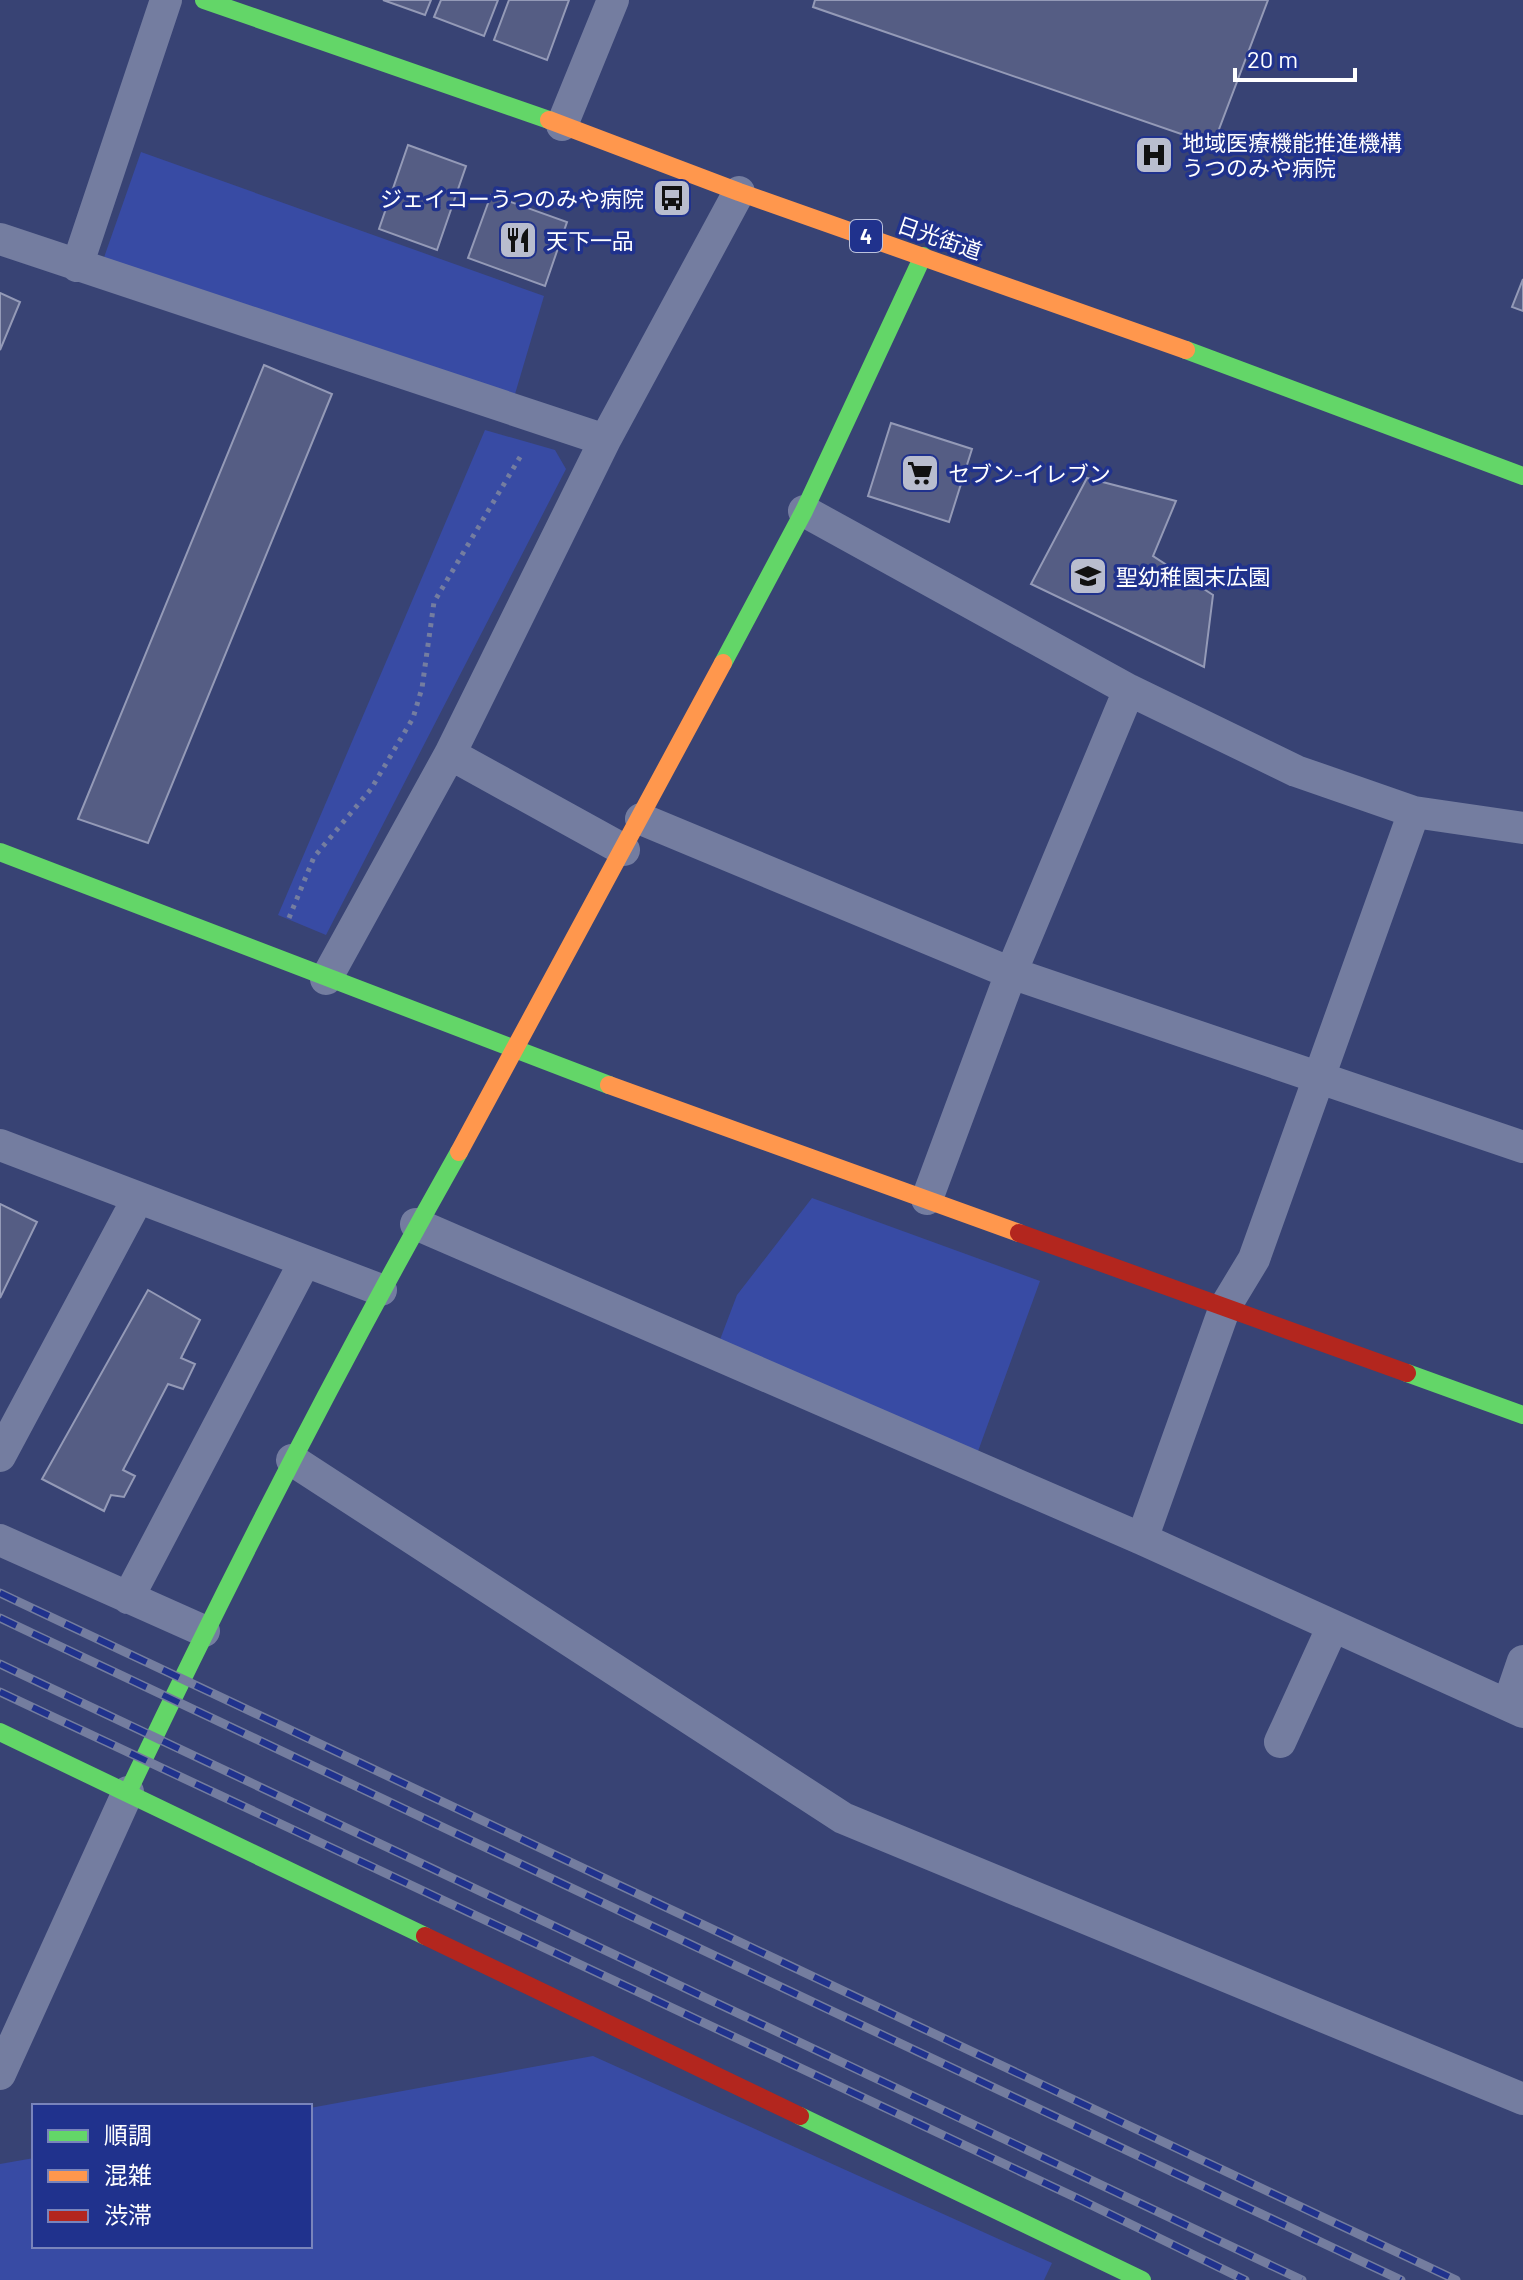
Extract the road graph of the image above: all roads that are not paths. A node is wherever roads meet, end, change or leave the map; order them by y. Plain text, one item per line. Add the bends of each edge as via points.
1 (166, 0) edge
2 (207, 0) edge
3 (613, 0) edge
4 (562, 125) junction
5 (739, 192) junction
6 (0, 239) edge
7 (923, 256) junction
8 (77, 266) junction
9 (605, 440) junction
10 (1523, 476) edge
11 (804, 511) junction
12 (1129, 690) junction
13 (450, 754) junction
14 (1414, 812) junction
15 (641, 819) junction
16 (1523, 828) edge
17 (624, 850) junction
18 (0, 852) edge
19 (1011, 973) junction
20 (326, 979) junction
21 (515, 1051) junction
22 (1320, 1077) junction
23 (0, 1145) edge
24 (1523, 1147) edge
25 (138, 1198) junction
26 (927, 1199) junction
27 (416, 1224) junction
28 (305, 1261) junction
29 (381, 1290) junction
30 (1225, 1307) junction
31 (1523, 1415) edge
32 (0, 1456) edge
33 (292, 1460) junction
34 (1142, 1539) junction
35 (0, 1540) edge
36 (128, 1598) junction
37 (1333, 1626) junction
38 (204, 1631) junction
39 (1523, 1661) edge
40 (1515, 1709) edge
41 (0, 1732) edge
42 (1280, 1742) dead end
43 (128, 1792) junction
44 (0, 2074) edge
45 (1523, 2099) edge
46 (1142, 2280) edge

1 - 8 street
2 - 4 main road, 日光街道 / 4
3 - 4 street
4 - 5 main road, 日光街道 / 4
5 - 7 main road, 日光街道 / 4
5 - 9 street
6 - 8 street
7 - 10 main road, 日光街道 / 4
7 - 11 main road
8 - 9 street
9 - 13 street
11 - 12 street
11 - 15 main road
12 - 14 street via 1296,771
12 - 19 street
13 - 17 street
13 - 20 street
14 - 16 street
14 - 22 street
15 - 17 main road
15 - 19 street
17 - 21 main road
18 - 20 main road
19 - 22 street
19 - 26 street
20 - 21 main road
21 - 26 main road
21 - 27 main road
22 - 24 street
22 - 30 street via 1254,1259
23 - 25 street
25 - 28 street
25 - 32 street
26 - 30 main road
27 - 29 main road
27 - 34 street
28 - 29 street
28 - 36 street
29 - 33 main road
30 - 31 main road
30 - 34 street
33 - 38 main road
33 - 45 street via 843,1818
34 - 37 street
35 - 36 street
36 - 38 street
37 - 40 street
37 - 42 street
38 - 43 main road
39 - 40 street
41 - 43 main road
43 - 44 street
43 - 46 main road

